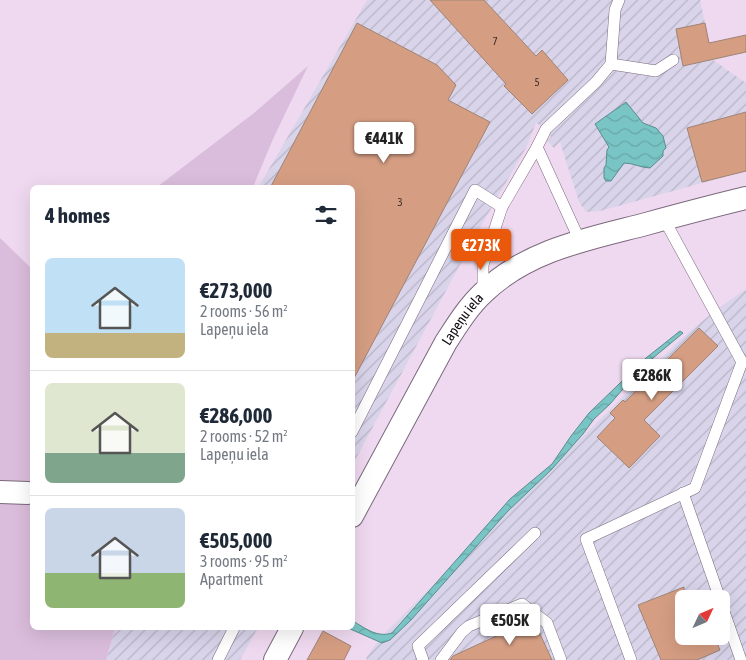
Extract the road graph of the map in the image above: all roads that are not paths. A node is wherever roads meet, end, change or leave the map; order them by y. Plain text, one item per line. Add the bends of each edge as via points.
1 (618, 0) edge
2 (673, 60) dead end
3 (611, 64) junction
4 (538, 147) junction
5 (746, 198) edge
6 (502, 207) junction
7 (664, 219) junction
8 (580, 241) junction
9 (483, 294) junction
10 (355, 426) edge
11 (0, 492) edge
12 (28, 493) dead end
13 (683, 493) junction
14 (355, 510) edge
15 (535, 533) dead end
16 (717, 590) edge
17 (730, 629) edge
18 (233, 630) edge
19 (291, 630) edge
20 (218, 660) edge
21 (275, 660) edge
22 (423, 660) edge
23 (441, 660) edge
24 (561, 660) edge
25 (631, 660) edge
26 (741, 660) edge

1 - 3 lane
2 - 3 lane via 656,71
3 - 4 lane via 546,129
4 - 6 lane
4 - 8 lane
5 - 7 street, Lapeņu iela
6 - 9 lane via 483,265
6 - 10 lane via 474,190
7 - 8 street, Lapeņu iela
7 - 13 lane via 742,362 695,488
8 - 9 street, Lapeņu iela via 543,253 509,272
9 - 14 street, Lapeņu iela via 446,342
11 - 12 street
13 - 16 lane
13 - 25 lane via 586,539
15 - 22 lane via 418,646
17 - 26 lane
18 - 20 lane
19 - 21 street
23 - 24 lane via 469,626 522,604 547,624

